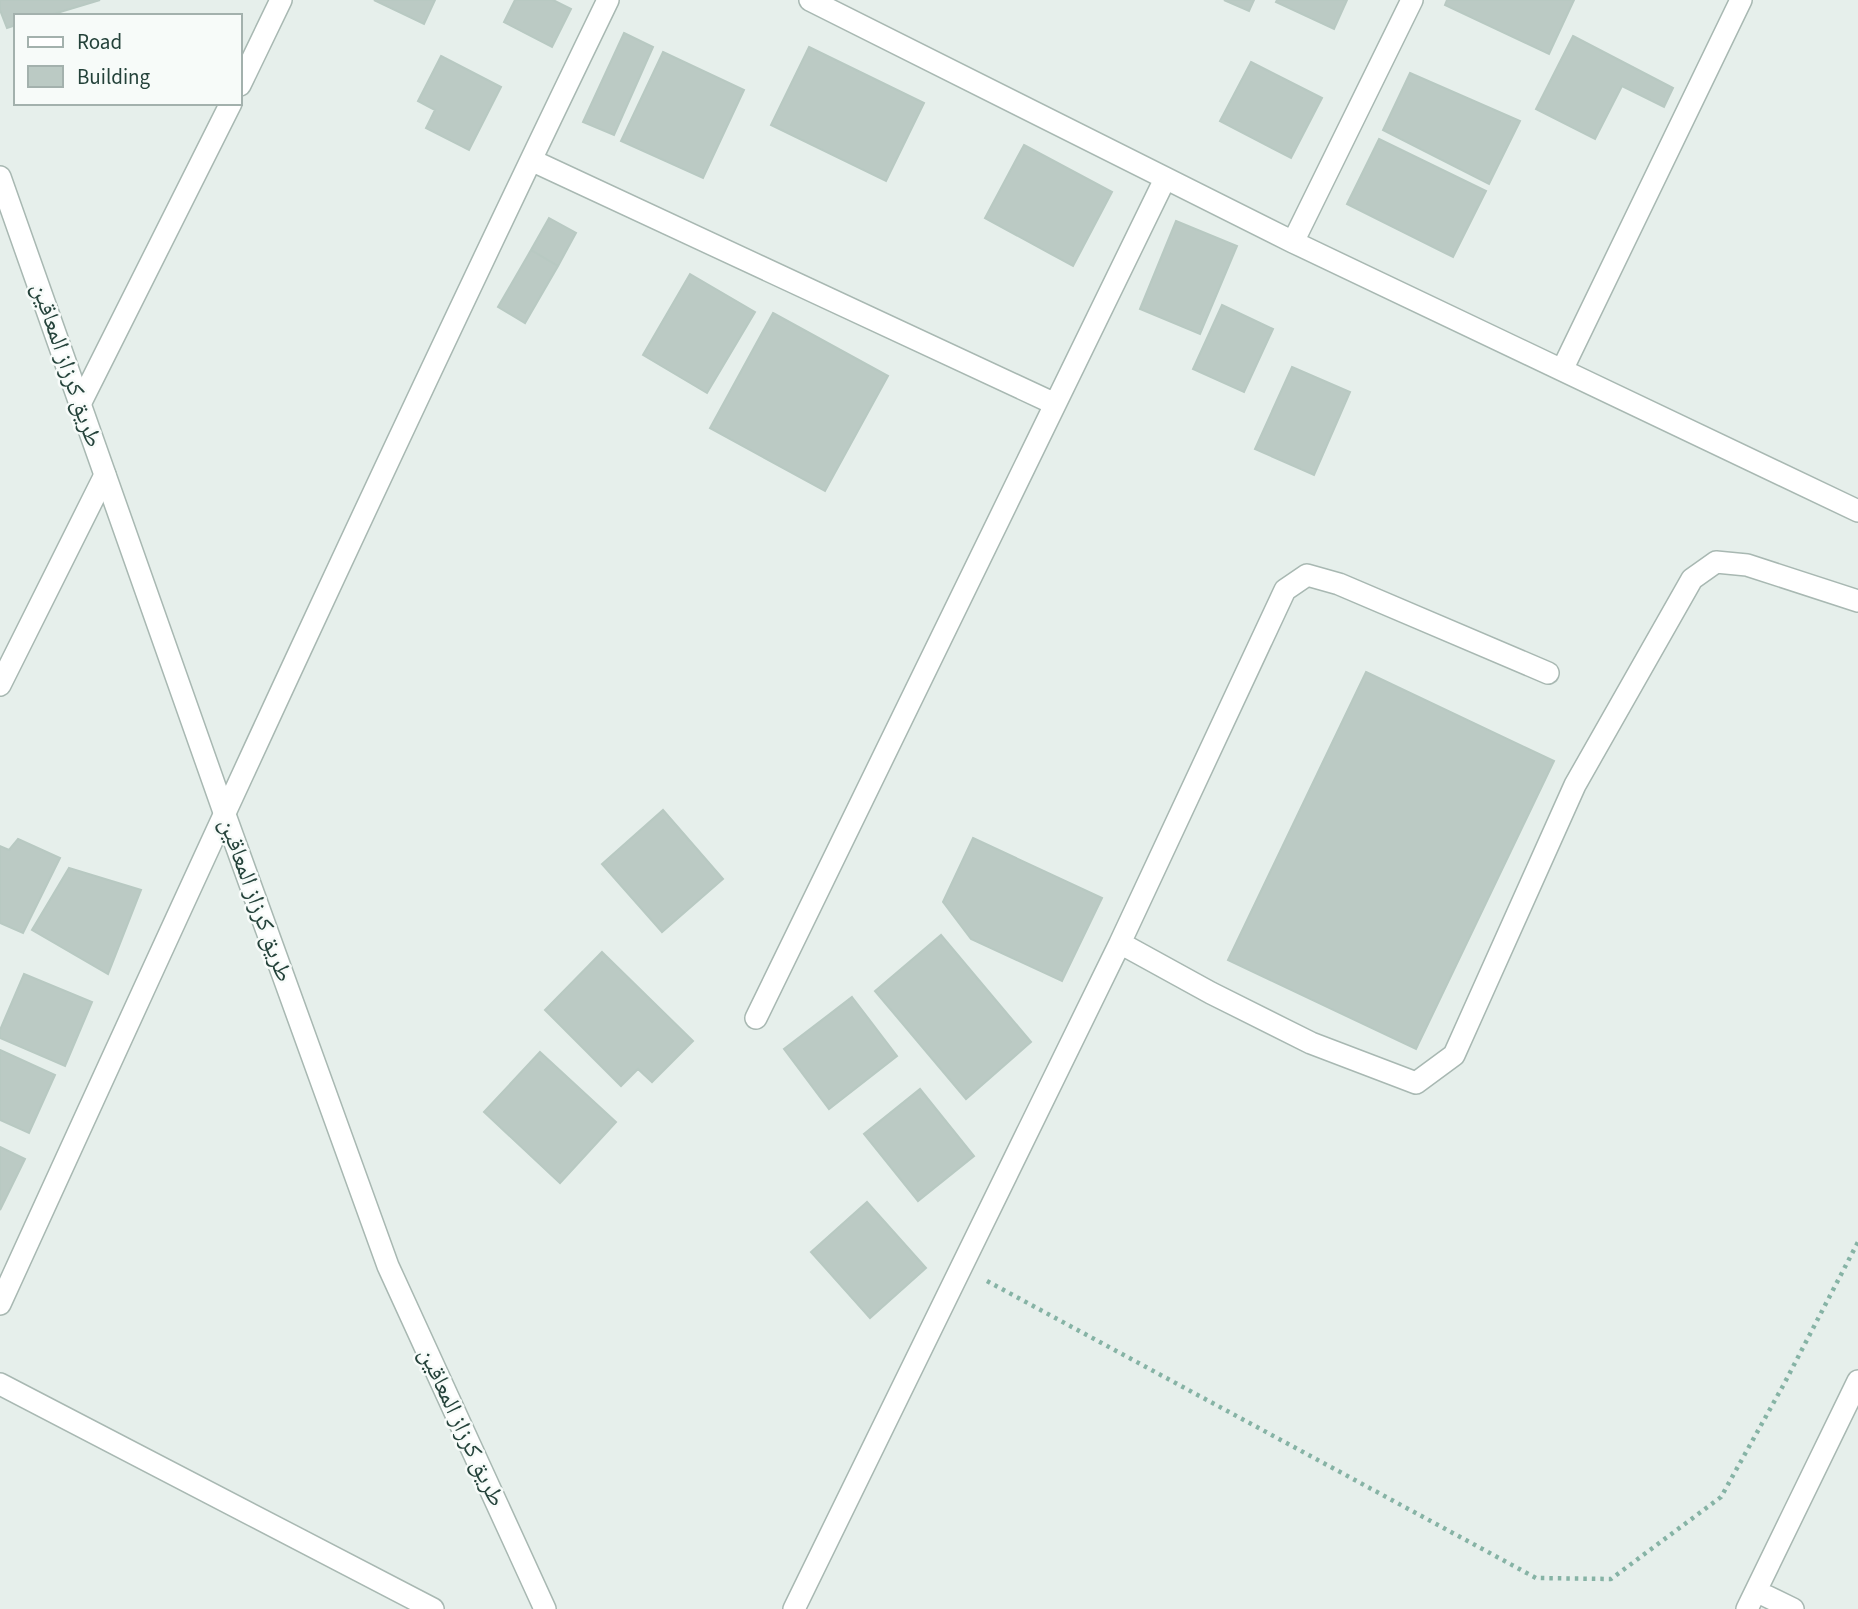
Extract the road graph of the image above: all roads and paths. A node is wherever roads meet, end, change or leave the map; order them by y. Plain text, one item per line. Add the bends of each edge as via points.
1 (281, 0) edge
2 (608, 0) edge
3 (810, 0) edge
4 (1412, 0) edge
5 (1741, 0) edge
6 (242, 81) edge
7 (230, 105) edge
8 (531, 160) junction
9 (0, 177) edge
10 (1165, 179) junction
11 (1293, 242) junction
12 (1562, 370) junction
13 (80, 404) junction
14 (1055, 404) junction
15 (105, 475) junction
16 (1858, 511) edge
17 (1858, 601) edge
18 (1548, 673) dead end
19 (0, 685) edge
20 (224, 813) junction
21 (1120, 943) junction
22 (756, 1017) dead end
23 (1858, 1242) edge
24 (961, 1268) junction
25 (0, 1304) edge
26 (1858, 1381) edge
27 (0, 1384) edge
28 (1751, 1600) edge
29 (433, 1609) edge
30 (545, 1609) edge
31 (794, 1609) edge
32 (1793, 1609) edge

1 - 6 street
2 - 8 street
3 - 10 street
4 - 11 street
5 - 12 street
7 - 13 street
8 - 14 street
8 - 20 street
9 - 13 street, طريق كرزاز المعاقين
10 - 11 street
10 - 14 street
11 - 12 street
12 - 16 street
13 - 15 street, طريق كرزاز المعاقين
14 - 22 street
15 - 19 street
15 - 20 street, طريق كرزاز المعاقين
17 - 21 street via 1747,565 1716,562 1692,579 1575,785 1454,1055 1416,1083 1311,1043
18 - 21 street via 1339,584 1307,575 1285,590
20 - 25 street
20 - 30 street, طريق كرزاز المعاقين via 388,1266
21 - 24 street
23 - 24 path via 1721,1497 1611,1579 1536,1578
24 - 31 street
26 - 28 street
27 - 29 street
28 - 32 street

